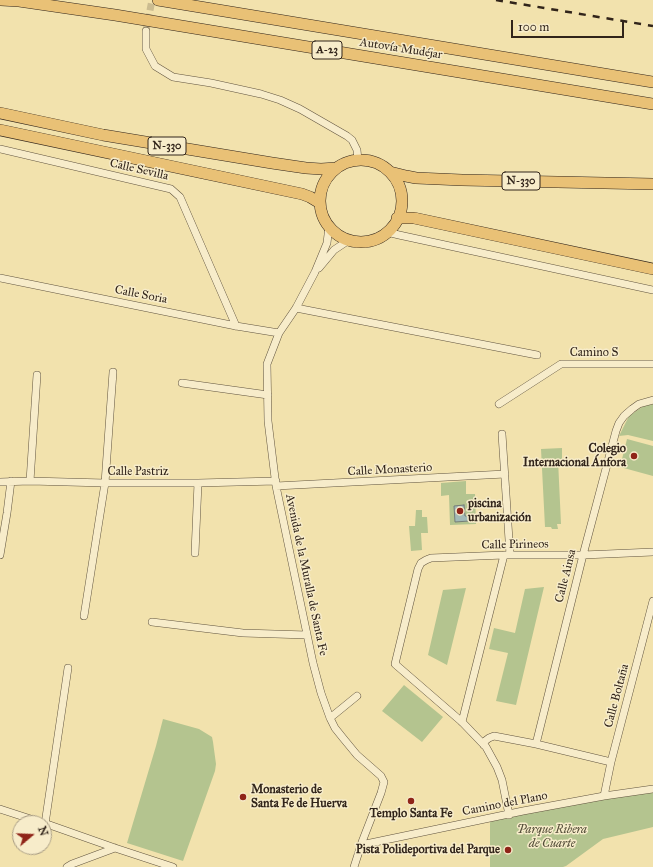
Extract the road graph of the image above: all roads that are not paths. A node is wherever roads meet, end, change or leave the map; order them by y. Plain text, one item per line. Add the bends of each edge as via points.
1 (1, 0) edge
2 (158, 0) edge
3 (146, 31) tunnel mouth
4 (653, 82) edge
5 (653, 104) edge
6 (0, 113) edge
7 (0, 130) edge
8 (0, 149) edge
9 (358, 160) junction
10 (336, 168) junction
11 (390, 172) junction
12 (653, 184) edge
13 (320, 203) junction
14 (397, 218) junction
15 (329, 226) junction
16 (387, 232) junction
17 (349, 240) junction
18 (653, 269) edge
19 (315, 272) junction
20 (0, 278) edge
21 (653, 290) edge
22 (296, 308) junction
23 (236, 326) junction
24 (279, 333) junction
25 (537, 355) dead end
26 (653, 364) edge
27 (113, 372) dead end
28 (37, 375) dead end
29 (182, 383) dead end
30 (268, 395) junction
31 (653, 400) edge
32 (499, 404) dead end
33 (502, 434) dead end
34 (505, 474) junction
35 (11, 481) junction
36 (30, 481) junction
37 (0, 482) edge
38 (105, 483) junction
39 (198, 483) junction
40 (276, 483) junction
41 (653, 552) edge
42 (195, 553) dead end
43 (0, 555) edge
44 (507, 555) junction
45 (583, 555) junction
46 (653, 602) edge
47 (84, 616) dead end
48 (152, 622) dead end
49 (307, 635) junction
50 (68, 668) dead end
51 (357, 696) dead end
52 (330, 718) junction
53 (462, 722) junction
54 (536, 744) junction
55 (484, 745) junction
56 (611, 762) junction
57 (653, 789) edge
58 (604, 796) junction
59 (0, 809) edge
60 (19, 815) edge
61 (45, 815) edge
62 (509, 815) junction
63 (52, 826) edge
64 (361, 845) junction
65 (115, 848) junction
66 (67, 867) edge
67 (173, 867) edge
68 (354, 867) edge

1 - 5 highway, Autovía Mudéjar / A-23 via 116,15
2 - 4 highway, Autovía Mudéjar / A-23
3 - 9 street via 146,49 155,66 173,77 211,83 280,100 347,136 357,150
6 - 10 highway, N-330 via 103,135 272,164
7 - 13 highway, N-330 via 302,194
8 - 23 street, Calle Sevilla via 171,188 180,197
9 - 10 highway, N-330
9 - 11 highway, N-330 via 378,164
10 - 13 highway via 322,187
11 - 12 highway, N-330 via 416,178
11 - 14 highway via 398,184 401,197
13 - 15 highway
14 - 16 highway
14 - 18 highway via 414,218
15 - 17 highway via 338,235
15 - 19 street, Avenida de la Muralla de Santa Fe via 327,243
16 - 17 highway via 367,241
16 - 21 street
17 - 19 street, Avenida de la Muralla de Santa Fe via 334,250
19 - 22 street, Avenida de la Muralla de Santa Fe
20 - 23 street, Calle Soria
22 - 24 street, Avenida de la Muralla de Santa Fe
22 - 25 street
23 - 24 street, Calle Soria
24 - 30 street, Avenida de la Muralla de Santa Fe via 267,364
26 - 32 street, Camino S via 561,364
27 - 38 street
28 - 36 street
29 - 30 street
30 - 40 street, Avenida de la Muralla de Santa Fe via 268,421
31 - 45 street, Calle Ainsa via 639,404 619,423
33 - 34 street
34 - 40 street, Calle Monasterio
34 - 44 street
35 - 36 street, Calle Pastriz
35 - 37 street, Calle Pastriz
35 - 43 street
36 - 38 street, Calle Pastriz
38 - 39 street, Calle Pastriz
38 - 47 street
39 - 40 street, Calle Pastriz
39 - 42 street
40 - 49 street, Avenida de la Muralla de Santa Fe
41 - 45 street, Calle Pirineos
44 - 45 street, Calle Pirineos
44 - 53 street
44 - 53 street, Calle Pirineos via 431,558 421,563 418,569 395,664
45 - 54 street, Calle Ainsa
46 - 56 street, Calle Boltaña
48 - 49 street via 243,633
49 - 52 street, Avenida de la Muralla de Santa Fe
50 - 61 street
51 - 52 street
52 - 64 street, Avenida de la Muralla de Santa Fe via 357,755 383,779 384,785
53 - 55 street
54 - 55 street via 494,736 485,741
54 - 56 street
55 - 62 street via 502,780
56 - 58 street, Calle Boltaña
57 - 58 street, Camino del Plano
58 - 62 street, Camino del Plano
59 - 60 street
62 - 64 street, Camino del Plano
63 - 65 street
64 - 68 street, Avenida de la Muralla de Santa Fe
65 - 66 street
65 - 67 street

